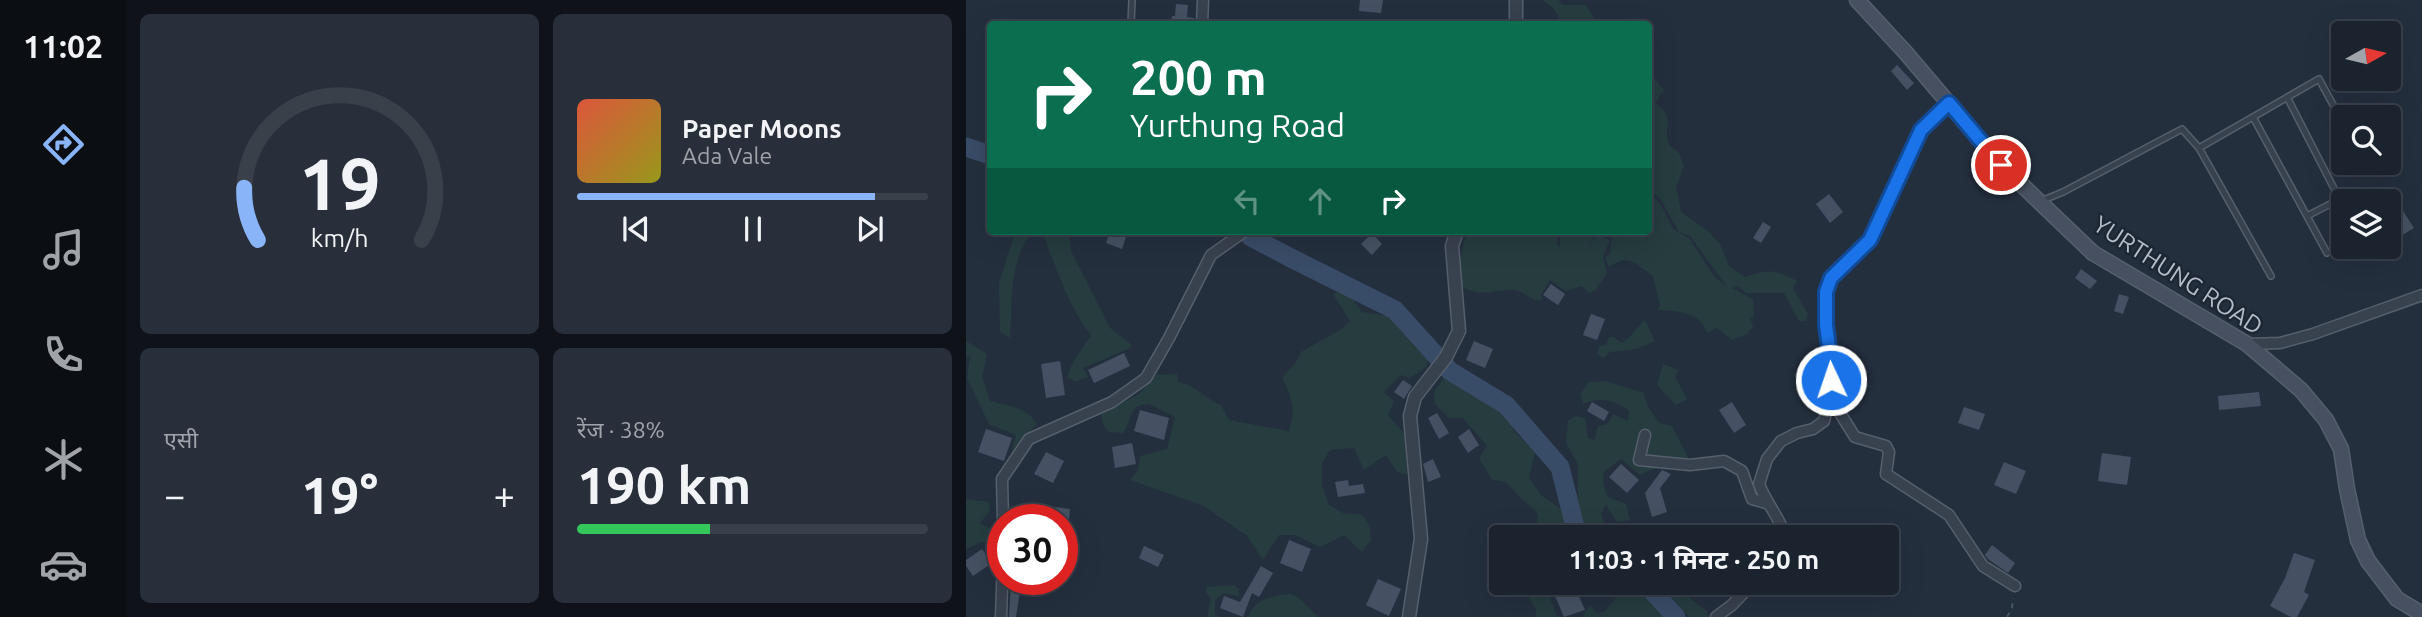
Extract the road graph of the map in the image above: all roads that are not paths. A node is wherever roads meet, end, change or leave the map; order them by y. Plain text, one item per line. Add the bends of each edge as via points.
1 (1132, 0) edge
2 (1203, 0) edge
3 (1516, 0) edge
4 (1857, 0) edge
5 (1130, 21) edge
6 (1202, 21) edge
7 (1516, 21) edge
8 (2287, 97) junction
9 (1949, 103) junction
10 (2333, 105) edge
11 (2253, 117) junction
12 (2199, 148) junction
13 (2335, 189) edge
14 (2038, 202) junction
15 (2331, 204) edge
16 (2307, 216) junction
17 (1241, 235) edge
18 (1456, 235) edge
19 (2327, 253) dead end
20 (2271, 276) dead end
21 (2422, 295) edge
22 (2246, 344) junction
23 (1830, 397) junction
24 (1645, 435) dead end
25 (1766, 502) junction
26 (1003, 504) edge
27 (1782, 525) edge
28 (2015, 586) road end
29 (1002, 595) edge
30 (1742, 595) edge
31 (2422, 614) edge
32 (1001, 617) edge
33 (1409, 617) edge
34 (1716, 617) edge

1 - 5 lane
2 - 6 street
3 - 7 street
4 - 9 main road, YURTHUNG ROAD
8 - 10 lane via 2319,79
8 - 11 lane
8 - 13 lane
9 - 14 main road, YURTHUNG ROAD
9 - 23 street via 1921,130 1870,240 1831,278 1826,292
11 - 12 lane
11 - 16 lane
12 - 14 lane via 2182,130
12 - 20 lane
14 - 22 main road, YURTHUNG ROAD via 2093,253
15 - 16 lane
16 - 19 lane
17 - 26 street via 1211,255 1146,378 1112,402 1028,439 1002,479
18 - 33 street via 1452,246 1459,331 1446,357 1415,397 1410,416 1421,539
21 - 22 street via 2313,334 2280,343
22 - 31 main road, YURTHUNG ROAD via 2301,390 2326,420 2342,449 2358,540 2368,561 2397,598
23 - 25 street via 1824,421 1781,442 1767,459 1759,484
23 - 28 street via 1855,438 1886,446 1886,474 1949,515 1983,566
24 - 25 street via 1639,460 1690,465 1724,461 1742,471 1752,499
25 - 27 street
29 - 32 street
30 - 34 street

